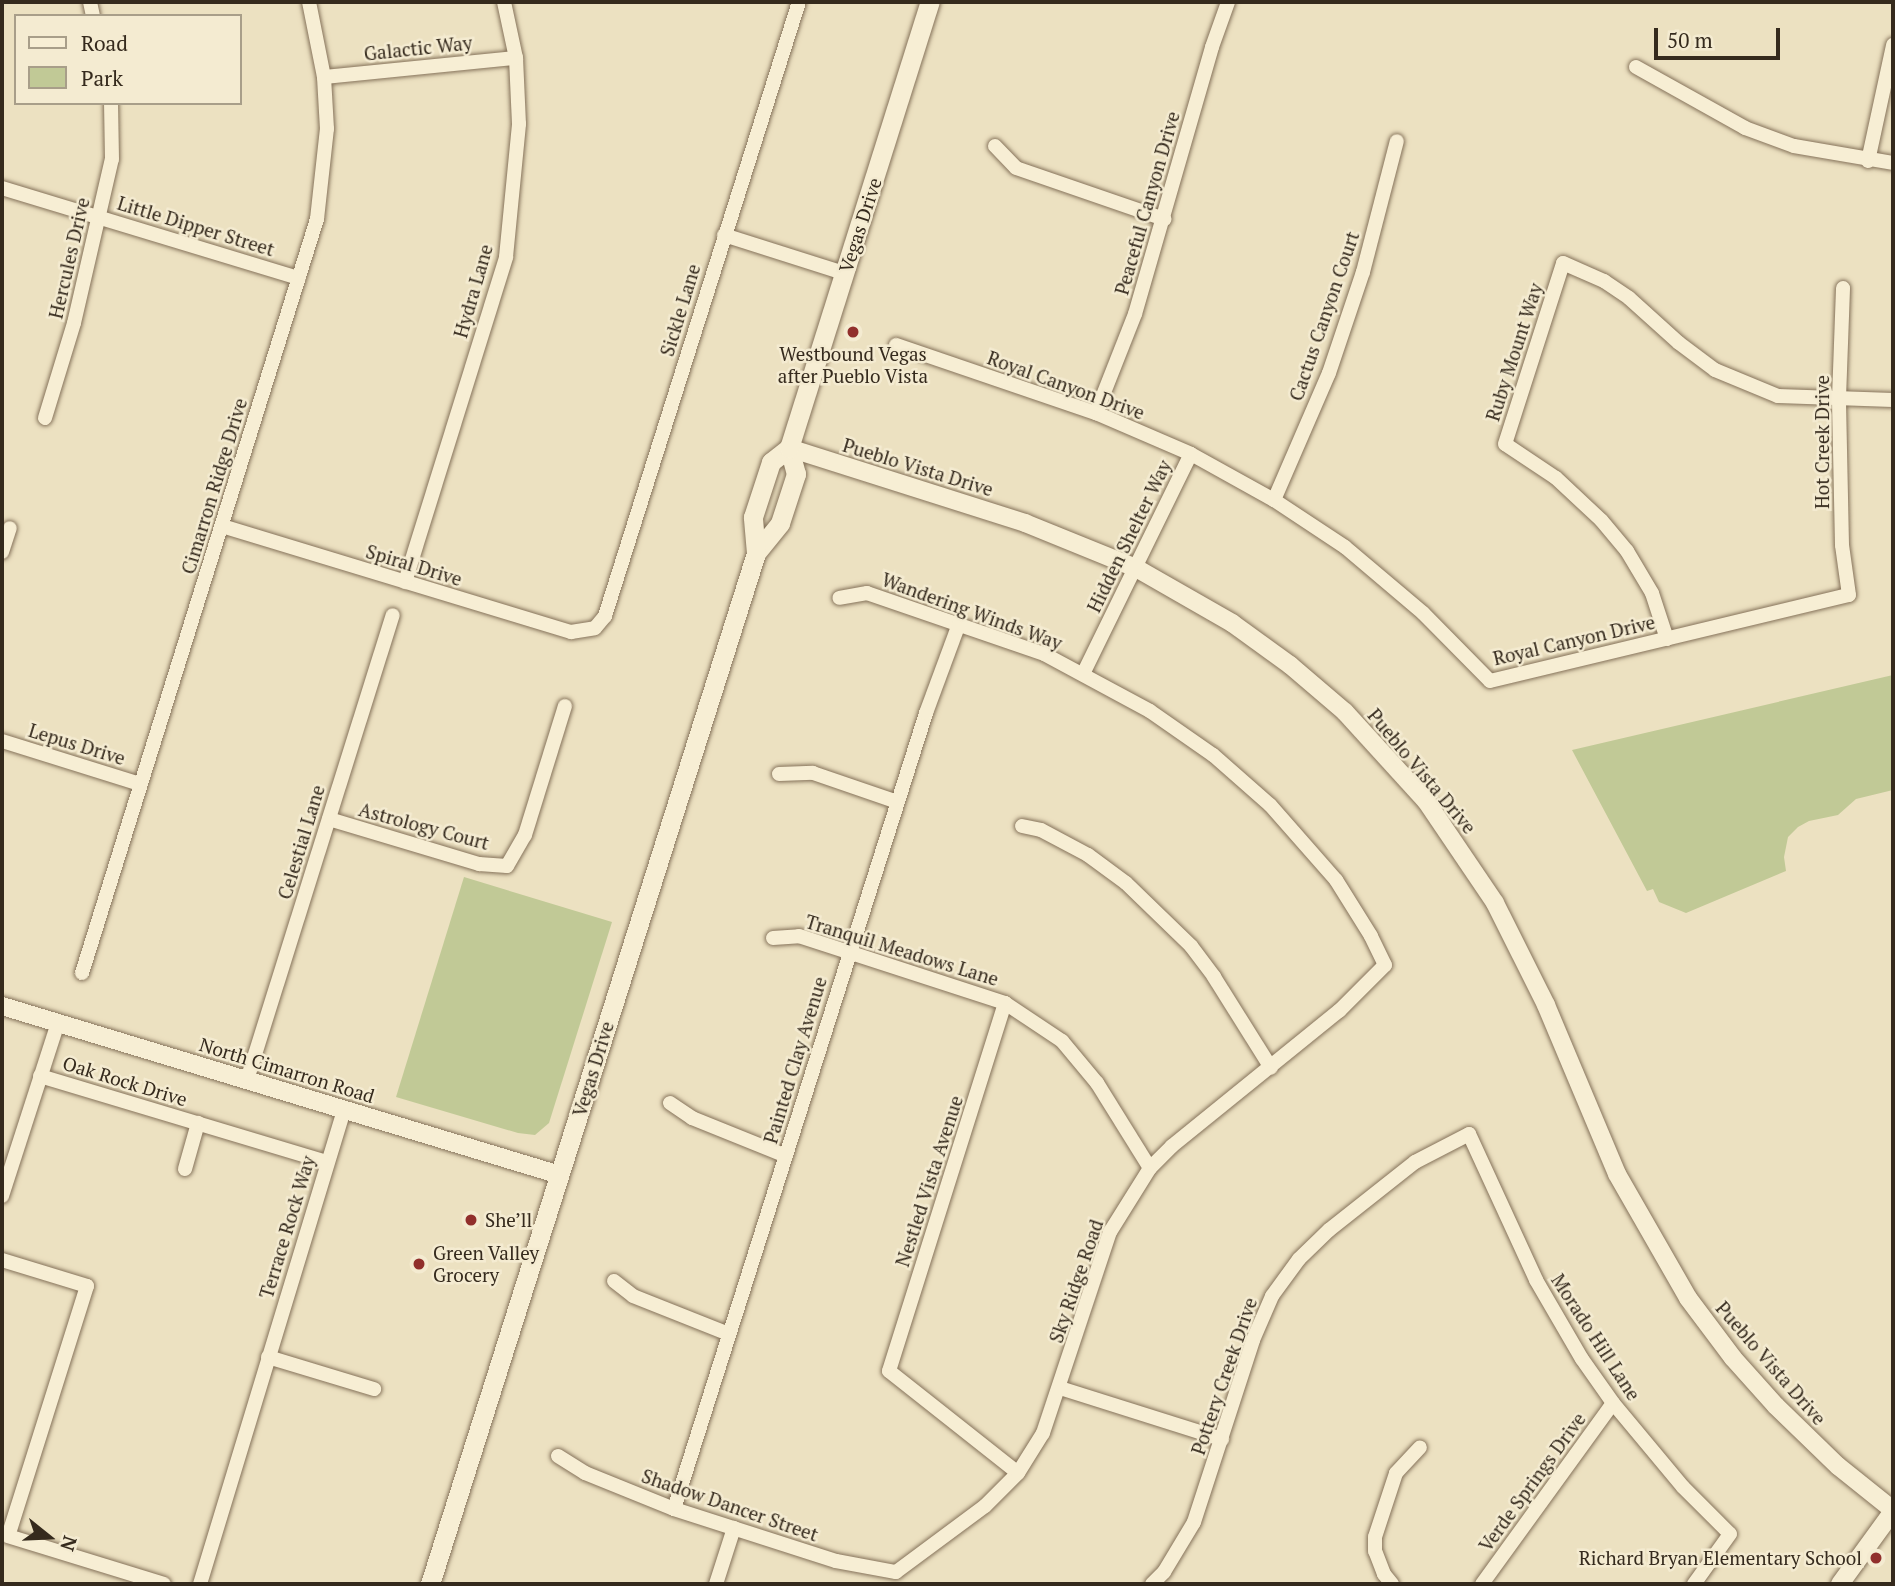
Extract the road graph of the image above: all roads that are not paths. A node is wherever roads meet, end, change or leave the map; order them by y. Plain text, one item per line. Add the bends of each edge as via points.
1 (309, 2) edge
2 (505, 2) edge
3 (799, 2) edge
4 (930, 2) edge
5 (1228, 2) edge
6 (1893, 45) edge
7 (516, 58) junction
8 (1636, 67) dead end
9 (324, 77) junction
10 (111, 105) edge
11 (1397, 141) dead end
12 (995, 146) dead end
13 (1868, 161) junction
14 (1893, 163) edge
15 (2, 188) edge
16 (98, 215) junction
17 (1164, 219) junction
18 (724, 235) junction
19 (844, 273) junction
20 (299, 278) junction
21 (1843, 288) dead end
22 (896, 345) dead end
23 (1839, 398) junction
24 (1893, 400) edge
25 (1096, 413) junction
26 (45, 418) dead end
27 (789, 448) junction
28 (1191, 454) junction
29 (1274, 500) junction
30 (222, 526) junction
31 (10, 528) dead end
32 (2, 552) edge
33 (756, 553) junction
34 (1136, 568) junction
35 (405, 582) junction
36 (1849, 595) joint
37 (839, 598) dead end
38 (393, 615) dead end
39 (959, 625) junction
40 (595, 628) joint
41 (1667, 639) junction
42 (1083, 674) junction
43 (565, 706) dead end
44 (2, 741) edge
45 (779, 774) dead end
46 (140, 784) junction
47 (897, 802) junction
48 (328, 819) junction
49 (1022, 826) dead end
50 (773, 938) dead end
51 (850, 951) junction
52 (1385, 965) joint
53 (82, 973) dead end
54 (1005, 1003) junction
55 (2, 1006) edge
56 (58, 1023) junction
57 (1271, 1068) junction
58 (40, 1076) junction
59 (247, 1080) junction
60 (670, 1103) dead end
61 (344, 1110) junction
62 (198, 1123) junction
63 (1469, 1134) joint
64 (786, 1156) junction
65 (327, 1162) junction
66 (1150, 1168) junction
67 (185, 1170) dead end
68 (560, 1175) junction
69 (2, 1196) edge
70 (2, 1260) edge
71 (614, 1281) dead end
72 (729, 1334) junction
73 (268, 1357) junction
74 (1060, 1388) junction
75 (374, 1389) dead end
76 (1613, 1403) junction
77 (1222, 1439) junction
78 (1420, 1447) dead end
79 (558, 1457) dead end
80 (1018, 1473) junction
81 (674, 1509) junction
82 (1893, 1510) edge
83 (734, 1528) junction
84 (896, 1572) joint
85 (1164, 1572) junction
86 (164, 1584) edge
87 (200, 1584) edge
88 (430, 1584) edge
89 (716, 1584) edge
90 (1152, 1584) edge
91 (1173, 1584) edge
92 (1392, 1584) edge
93 (1482, 1584) edge
94 (1694, 1584) edge
95 (1840, 1584) edge

1 - 9 street, Cimarron Ridge Drive
2 - 7 street, Hydra Lane
3 - 18 street, Sickle Lane
4 - 19 main road, Vegas Drive
5 - 17 street, Peaceful Canyon Drive
6 - 13 street
7 - 9 street, Galactic Way
7 - 35 street, Hydra Lane via 519,124 506,257
8 - 13 street via 1745,128 1794,146
9 - 20 street, Cimarron Ridge Drive via 327,129 317,219
10 - 16 street, Hercules Drive via 112,159
11 - 29 street, Cactus Canyon Court via 1363,272 1329,373
12 - 17 street via 1016,168
13 - 14 street
15 - 16 street, Little Dipper Street
16 - 20 street, Little Dipper Street
16 - 26 street, Hercules Drive via 74,323
17 - 25 street, Peaceful Canyon Drive via 1135,314
18 - 19 street
18 - 40 street, Sickle Lane via 605,616
19 - 27 main road, Vegas Drive
20 - 30 street, Cimarron Ridge Drive
21 - 23 street, Hot Creek Drive
22 - 25 street, Royal Canyon Drive
23 - 24 street
23 - 36 street, Hot Creek Drive via 1842,545
23 - 41 street, Ruby Mount Way via 1778,396 1715,370 1629,298 1604,281 1563,264 1505,444 1556,478 1627,551 1652,593
25 - 28 street, Royal Canyon Drive
27 - 33 main road, Vegas Drive via 771,462 753,517
27 - 33 main road, Vegas Drive via 796,474 780,523
27 - 34 street, Pueblo Vista Drive via 1026,523
28 - 29 street, Royal Canyon Drive
28 - 34 street, Hidden Shelter Way
29 - 41 street, Royal Canyon Drive via 1345,547 1423,612 1490,681
30 - 35 street, Spiral Drive
30 - 46 street, Cimarron Ridge Drive
31 - 32 street
33 - 68 main road, Vegas Drive
34 - 42 street, Hidden Shelter Way
34 - 82 street, Pueblo Vista Drive via 1232,623 1309,680 1384,751 1426,801 1514,937 1617,1174 1688,1298 1776,1406 1838,1466
35 - 40 street, Spiral Drive via 571,632
36 - 41 street, Royal Canyon Drive
37 - 39 street, Wandering Winds Way via 867,593
38 - 48 street, Celestial Lane
39 - 42 street, Wandering Winds Way via 1044,654
39 - 47 street, Painted Clay Avenue
42 - 52 street, Wandering Winds Way via 1161,718 1213,755 1270,806 1336,880
43 - 48 street, Astrology Court via 526,835 508,866 479,864
44 - 46 street, Lepus Drive
45 - 47 street via 813,773
46 - 53 street, Cimarron Ridge Drive
47 - 51 street, Painted Clay Avenue
48 - 59 street, Celestial Lane
49 - 57 street via 1041,830 1088,855 1126,883 1191,946
50 - 51 street, Tranquil Meadows Lane via 799,936
51 - 54 street, Tranquil Meadows Lane
51 - 64 street, Painted Clay Avenue
52 - 57 street, Sky Ridge Road
54 - 66 street, Tranquil Meadows Lane via 1062,1041 1097,1083
54 - 80 street, Nestled Vista Avenue via 889,1371
55 - 56 street, North Cimarron Road
56 - 58 street
56 - 59 street, North Cimarron Road
57 - 66 street, Sky Ridge Road
58 - 62 street, Oak Rock Drive
58 - 69 street
59 - 61 street, North Cimarron Road
60 - 64 street via 692,1118
61 - 65 street, Terrace Rock Way
61 - 68 street, North Cimarron Road
62 - 65 street, Oak Rock Drive
62 - 67 street, Oak Rock Drive
63 - 76 street, Morado Hill Lane via 1536,1280
63 - 77 street, Pottery Creek Drive via 1415,1162 1299,1259 1272,1296 1253,1340
64 - 72 street, Painted Clay Avenue
65 - 73 street, Terrace Rock Way
66 - 74 street, Sky Ridge Road via 1110,1232
68 - 88 main road, Vegas Drive
70 - 86 street via 87,1286 8,1536
71 - 72 street via 633,1296
72 - 81 street, Painted Clay Avenue
73 - 75 street
73 - 87 street, Terrace Rock Way
74 - 77 street
74 - 80 street, Sky Ridge Road via 1043,1433
76 - 93 street, Verde Springs Drive
76 - 94 street, Morado Hill Lane via 1683,1487 1730,1534
77 - 85 street, Pottery Creek Drive via 1194,1522
78 - 92 street via 1396,1474 1375,1537 1375,1550
79 - 81 street, Shadow Dancer Street via 585,1473
80 - 84 street, Sky Ridge Road via 985,1506
81 - 83 street, Shadow Dancer Street
82 - 95 street
83 - 84 street, Shadow Dancer Street via 836,1561
83 - 89 street
85 - 90 street, Pottery Creek Drive
85 - 91 street

